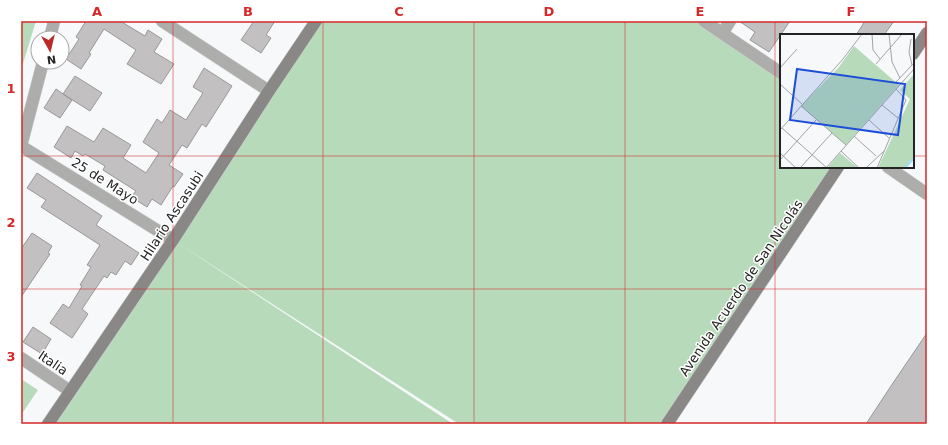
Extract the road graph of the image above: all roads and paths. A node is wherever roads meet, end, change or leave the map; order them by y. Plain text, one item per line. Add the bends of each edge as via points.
1 (162, 21) edge
2 (316, 21) edge
3 (704, 21) edge
4 (730, 21) edge
5 (723, 32) junction
6 (927, 33) edge
7 (914, 52) edge
8 (42, 70) edge
9 (780, 72) edge
10 (269, 91) junction
11 (21, 146) edge
12 (837, 168) edge
13 (889, 168) edge
14 (927, 194) edge
15 (173, 240) junction
16 (21, 358) edge
17 (70, 391) junction
18 (48, 424) edge
19 (667, 424) edge

1 - 10 street
2 - 10 street, Hilario Ascasubi
3 - 5 street
4 - 5 street
5 - 9 street
6 - 7 street
8 - 11 street
10 - 15 street, Hilario Ascasubi
11 - 15 street, 25 de Mayo
12 - 19 street, Avenida Acuerdo de San Nicolás
13 - 14 street
15 - 17 street, Hilario Ascasubi
16 - 17 street, Italia
17 - 18 street, Hilario Ascasubi

